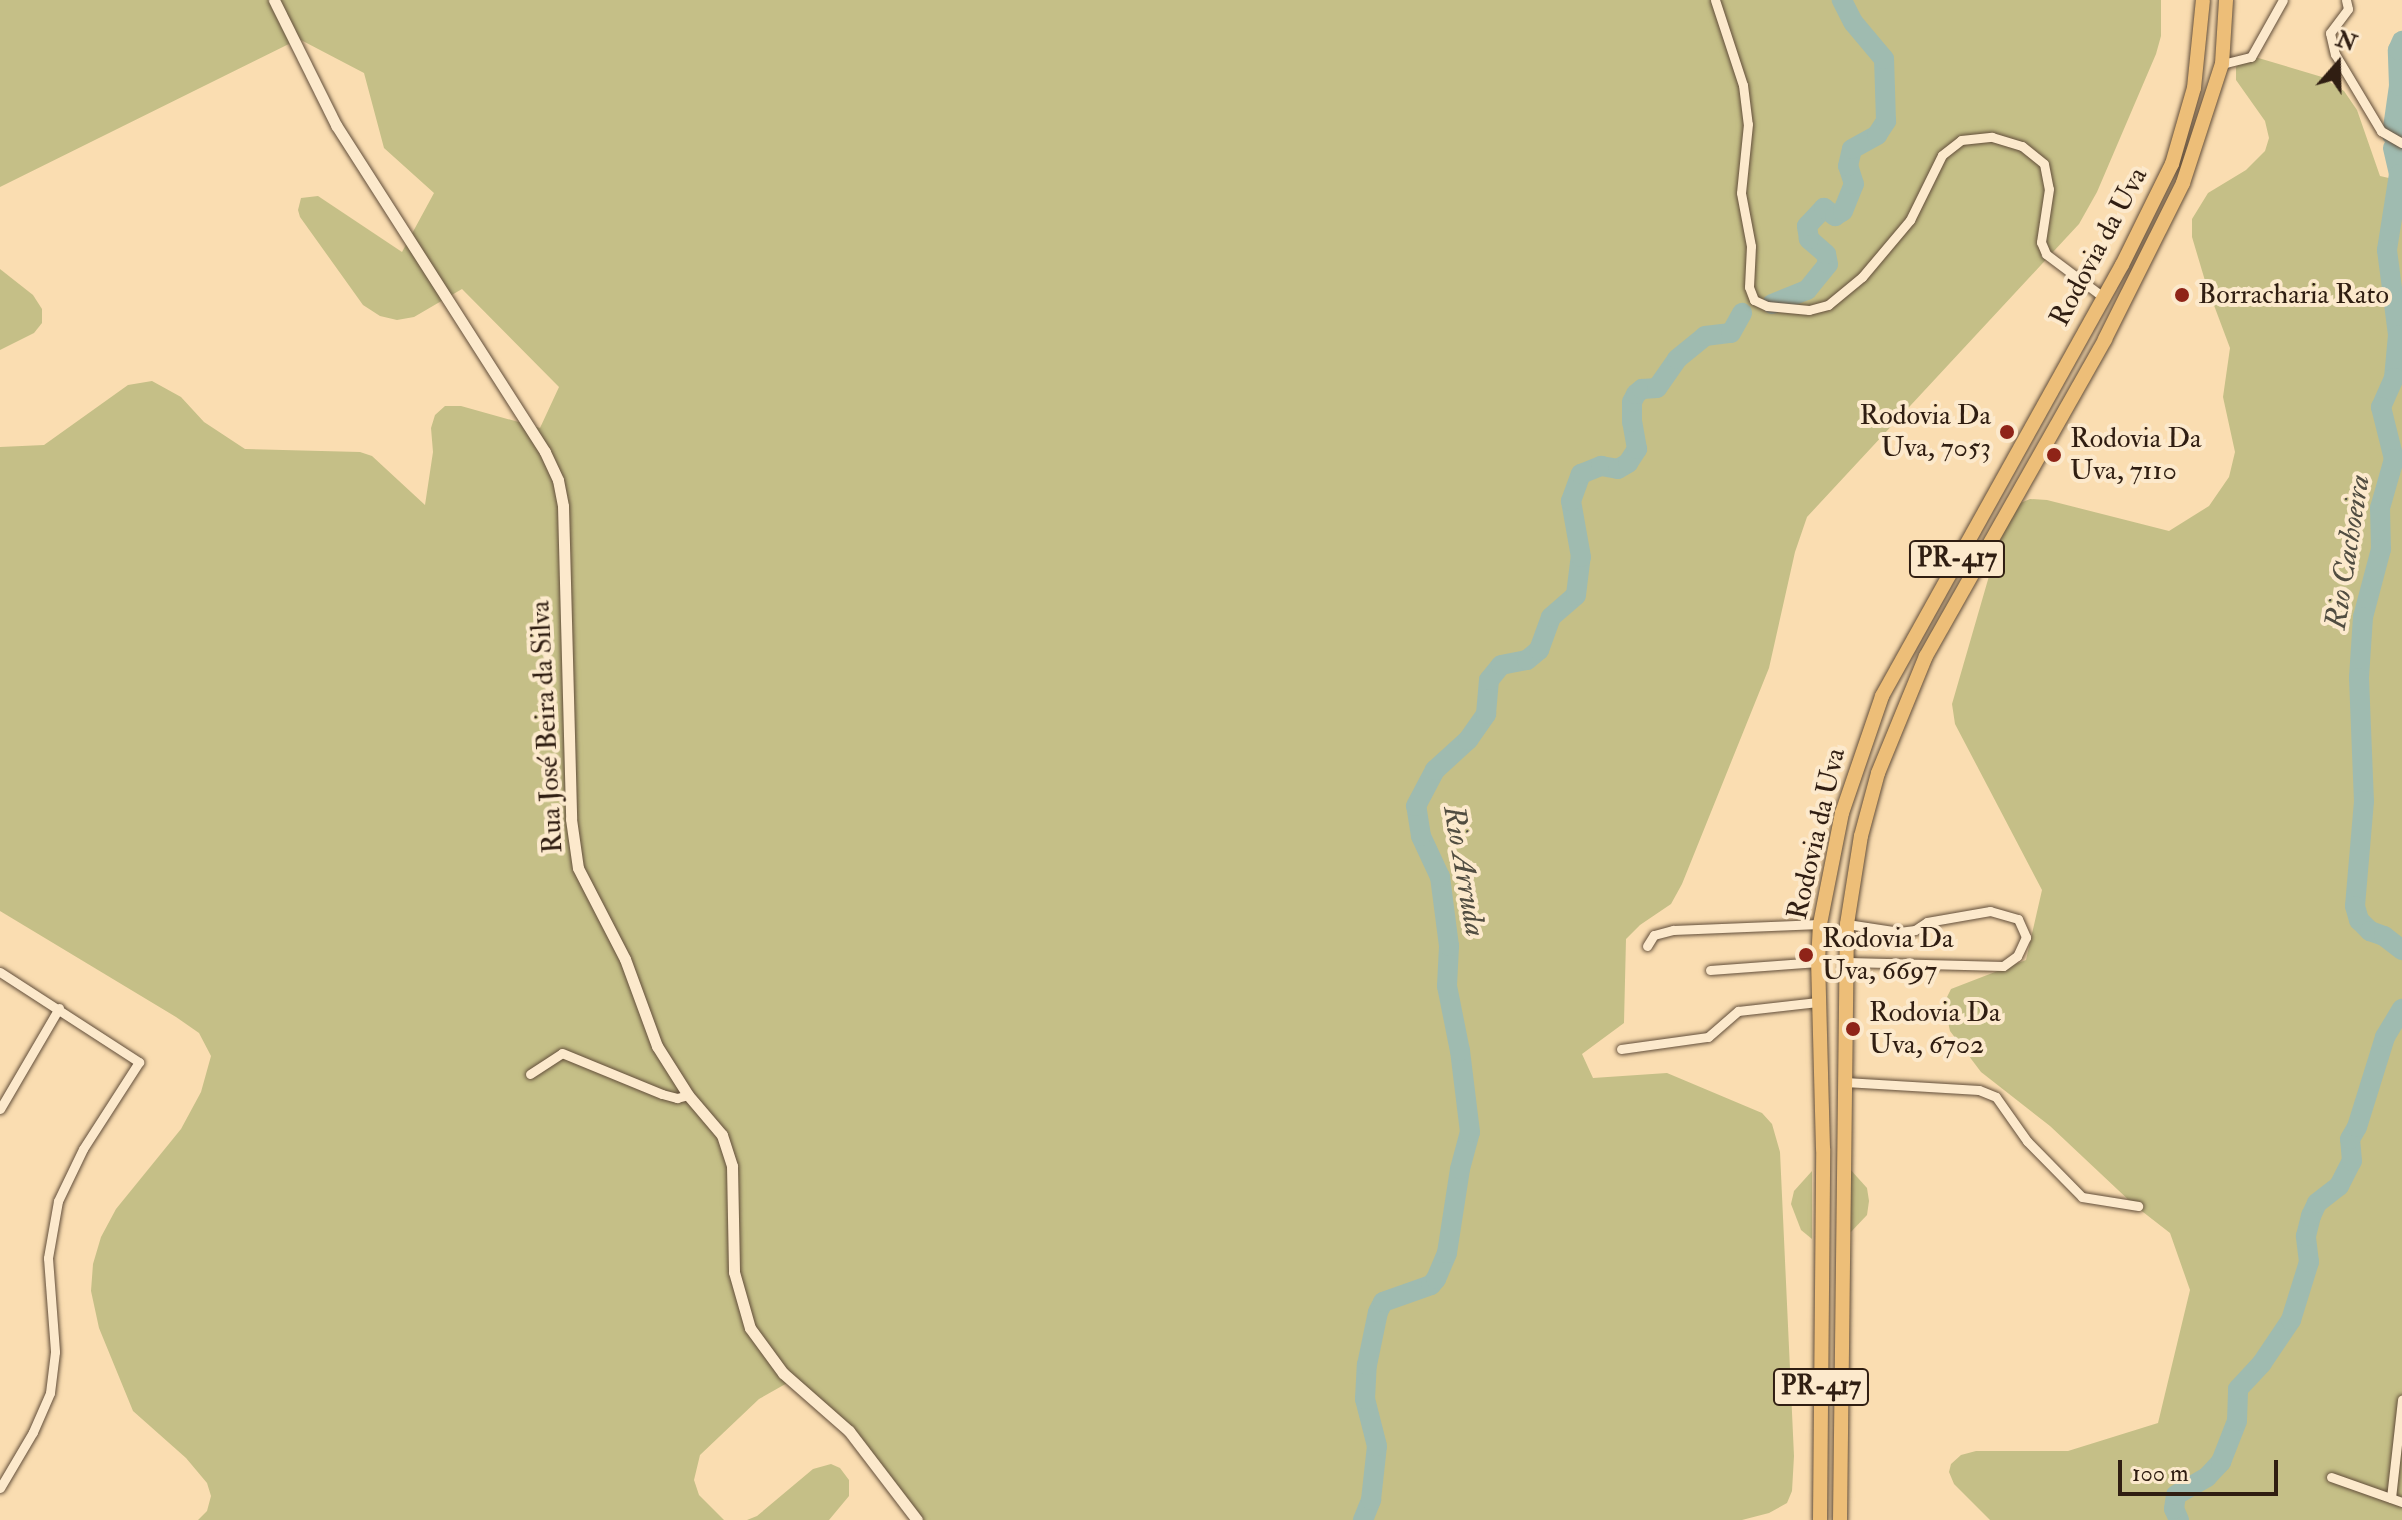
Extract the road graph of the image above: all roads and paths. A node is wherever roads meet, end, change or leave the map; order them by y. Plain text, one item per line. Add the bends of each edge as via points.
1 (274, 0) edge
2 (1715, 0) edge
3 (2203, 0) edge
4 (2226, 0) edge
5 (2283, 0) edge
6 (2346, 0) edge
7 (2222, 64) junction
8 (2402, 143) edge
9 (2103, 297) junction
10 (1820, 924) junction
11 (1847, 924) junction
12 (1647, 946) dead end
13 (1818, 962) junction
14 (1848, 962) junction
15 (1710, 970) dead end
16 (0, 972) edge
17 (1817, 1002) junction
18 (59, 1008) junction
19 (1621, 1049) dead end
20 (530, 1074) dead end
21 (1845, 1082) junction
22 (688, 1095) junction
23 (0, 1109) edge
24 (2138, 1206) dead end
25 (2402, 1400) edge
26 (2331, 1477) dead end
27 (0, 1488) edge
28 (2391, 1498) junction
29 (2402, 1502) edge
30 (917, 1520) edge
31 (1820, 1520) edge
32 (1840, 1520) edge

1 - 22 street, Rua José Beira da Silva via 336,125 558,480 563,506 571,819 578,868 625,959 657,1046
2 - 9 street via 1743,85 1748,124 1741,193 1754,300 1809,310 1828,305 1862,277 1910,220 1942,155 1961,140 1992,137 2022,146 2044,164 2049,189 2041,242 2046,254
3 - 9 main road, Rodovia da Uva / PR-417 via 2194,88 2172,164
4 - 7 main road, Rodovia da Uva / PR-417
5 - 7 street via 2251,57
6 - 8 street via 2348,9 2330,33 2335,54 2381,131
7 - 11 main road, Rodovia da Uva / PR-417 via 2199,139 2163,225 2105,339 1926,656 1878,773
9 - 10 main road, Rodovia da Uva / PR-417 via 1882,696 1842,813
10 - 12 street via 1673,930 1654,935
10 - 13 main road, Rodovia da Uva / PR-417
11 - 14 main road, Rodovia da Uva / PR-417
11 - 14 street via 1899,932 1990,911 2018,919 2026,937 2017,956 2003,966
13 - 15 street
13 - 17 main road, Rodovia da Uva / PR-417
14 - 21 main road, Rodovia da Uva / PR-417
16 - 18 street
17 - 19 street via 1738,1011 1708,1037
17 - 31 main road, Rodovia da Uva / PR-417 via 1823,1149
18 - 23 street
18 - 27 street via 139,1062 83,1149 58,1201 48,1258 55,1352 50,1393
20 - 22 street via 562,1053 662,1094
21 - 24 street via 1979,1090 1996,1097 2027,1141 2082,1197
21 - 32 main road, Rodovia da Uva / PR-417
22 - 30 street, Rua José Beira da Silva via 722,1135 732,1166 734,1272 750,1328 783,1373 849,1431
25 - 28 street
26 - 28 street
28 - 29 street

